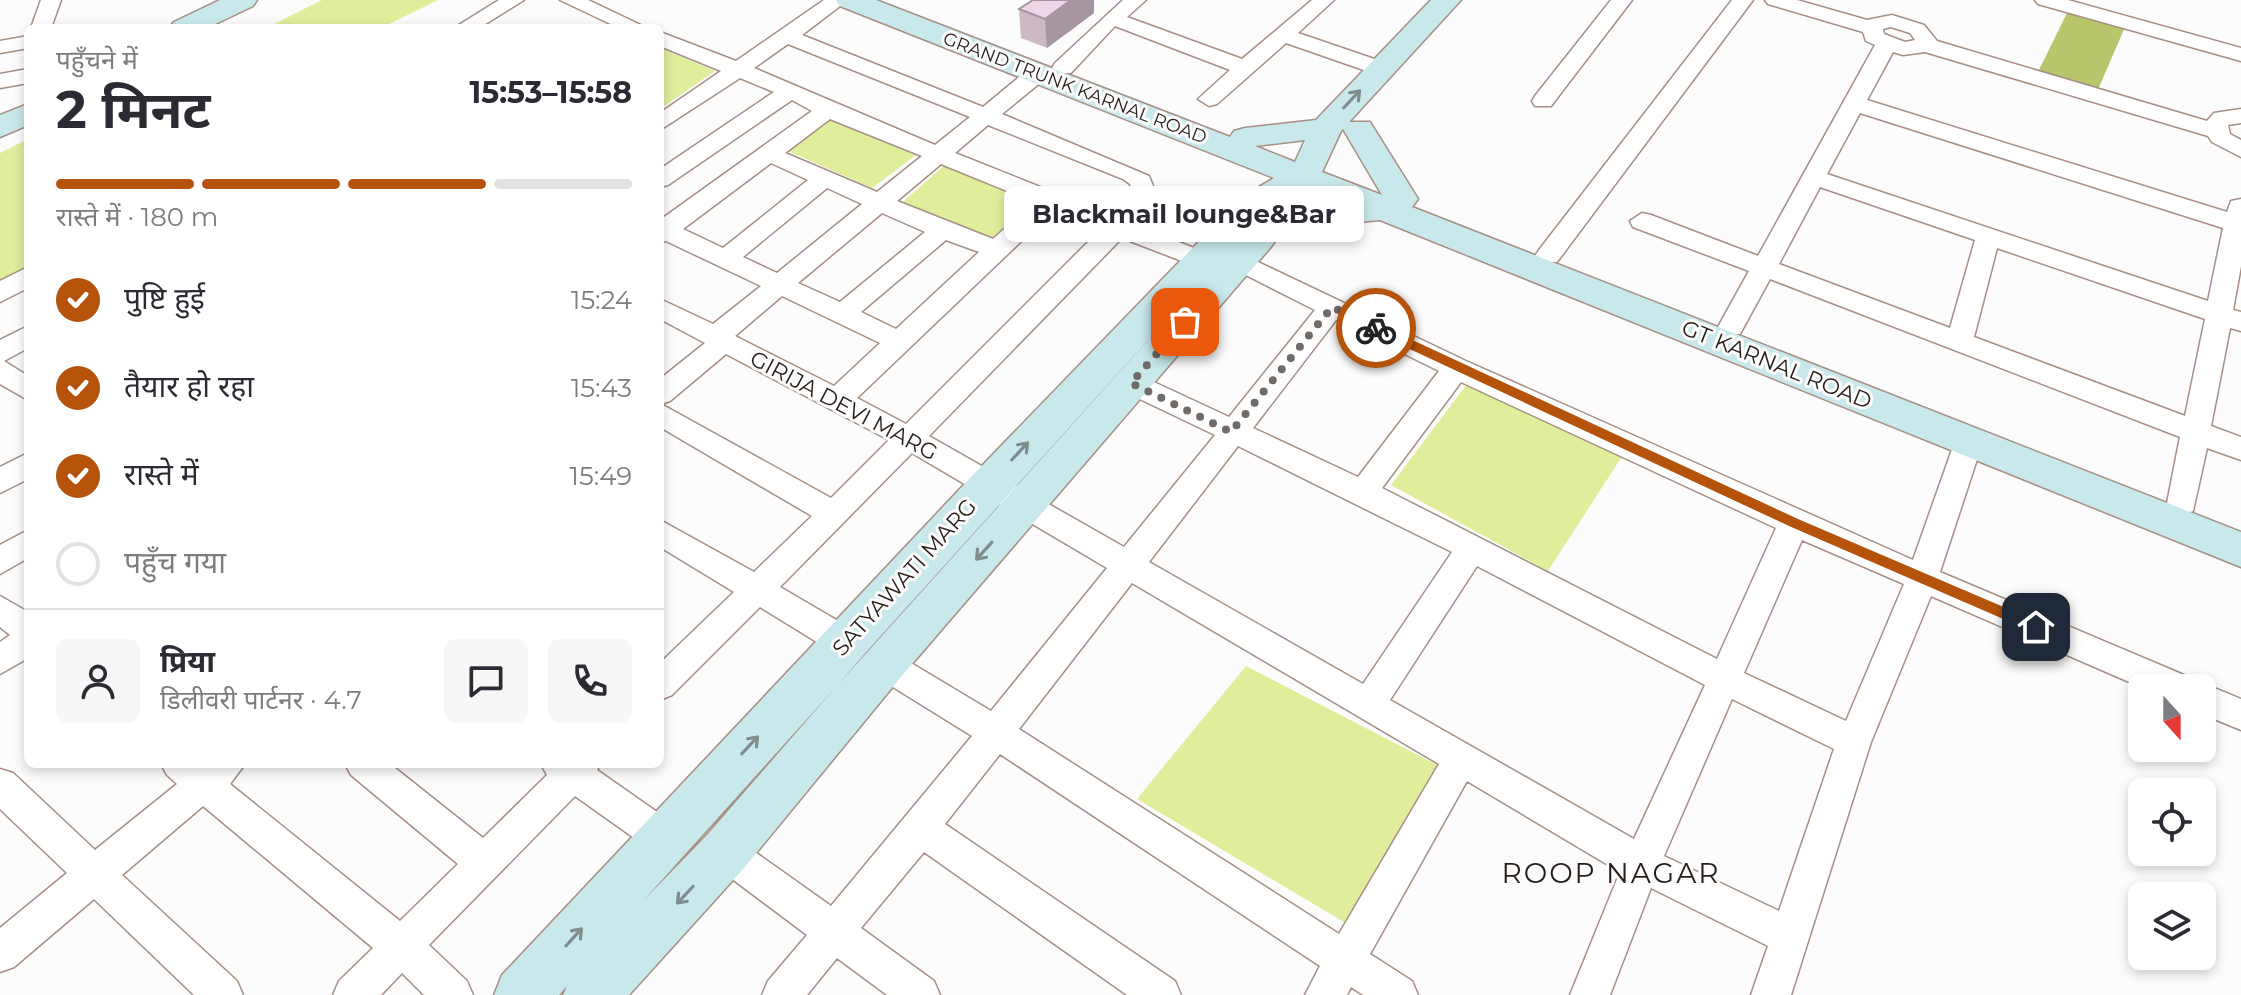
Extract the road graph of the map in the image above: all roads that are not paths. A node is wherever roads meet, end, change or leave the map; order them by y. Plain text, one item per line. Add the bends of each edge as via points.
1 (51, 0) edge
2 (243, 0) edge
3 (258, 0) edge
4 (514, 0) edge
5 (570, 0) edge
6 (838, 0) edge
7 (850, 0) edge
8 (884, 0) edge
9 (1136, 0) edge
10 (1324, 0) edge
11 (1447, 0) edge
12 (1477, 0) edge
13 (1622, 0) edge
14 (1743, 0) edge
15 (1775, 0) edge
16 (1912, 0) edge
17 (2045, 0) edge
18 (1112, 18) junction
19 (1900, 22) junction
20 (42, 24) edge
21 (192, 24) edge
22 (209, 24) edge
23 (471, 24) edge
24 (627, 24) edge
25 (1283, 35) junction
26 (1878, 36) junction
27 (789, 37) junction
28 (664, 40) edge
29 (24, 43) edge
30 (1926, 45) junction
31 (0, 47) edge
32 (2241, 55) edge
33 (1245, 68) junction
34 (1381, 69) junction
35 (738, 71) junction
36 (1050, 71) junction
37 (0, 81) edge
38 (24, 81) edge
39 (24, 85) edge
40 (791, 91) junction
41 (1209, 99) dead end
42 (1543, 101) dead end
43 (1853, 103) junction
44 (828, 110) junction
45 (24, 115) edge
46 (986, 115) junction
47 (2241, 116) edge
48 (0, 117) edge
49 (664, 120) edge
50 (0, 127) edge
51 (1326, 128) junction
52 (1359, 129) junction
53 (2217, 131) junction
54 (1238, 144) junction
55 (2241, 150) edge
56 (769, 154) junction
57 (938, 154) junction
58 (1311, 172) junction
59 (664, 177) edge
60 (1813, 177) junction
61 (825, 178) junction
62 (1051, 199) junction
63 (879, 203) junction
64 (1393, 204) junction
65 (1265, 212) junction
66 (2239, 218) edge
67 (1642, 221) dead end
68 (1118, 227) junction
69 (664, 230) edge
70 (943, 230) junction
71 (664, 232) edge
72 (1988, 237) junction
73 (997, 250) junction
74 (1548, 256) junction
75 (727, 257) junction
76 (1220, 261) junction
77 (1764, 266) junction
78 (24, 278) edge
79 (783, 284) junction
80 (0, 293) edge
81 (1332, 307) junction
82 (664, 310) edge
83 (845, 312) junction
84 (2230, 319) edge
85 (1731, 327) junction
86 (24, 338) edge
87 (720, 339) junction
88 (1960, 339) junction
89 (901, 342) junction
90 (0, 353) edge
91 (1456, 368) junction
92 (0, 370) edge
93 (1131, 383) junction
94 (24, 387) edge
95 (664, 390) edge
96 (837, 400) junction
97 (664, 416) edge
98 (1231, 432) junction
99 (2196, 432) junction
100 (907, 437) junction
101 (1969, 441) junction
102 (2241, 449) edge
103 (24, 467) edge
104 (0, 482) edge
105 (1363, 492) junction
106 (1006, 496) junction
107 (2182, 503) junction
108 (834, 514) junction
109 (1794, 523) junction
110 (2241, 526) edge
111 (664, 534) edge
112 (24, 545) edge
113 (1472, 547) junction
114 (2241, 550) edge
115 (0, 561) edge
116 (1125, 565) junction
117 (1922, 578) junction
118 (753, 590) junction
119 (0, 609) edge
120 (24, 627) edge
121 (845, 642) junction
122 (24, 643) edge
123 (0, 660) edge
124 (884, 664) junction
125 (2146, 674) edge
126 (664, 675) edge
127 (1724, 679) junction
128 (2216, 704) edge
129 (1368, 705) junction
130 (2241, 715) edge
131 (995, 732) junction
132 (1854, 742) junction
133 (1461, 759) junction
134 (368, 768) edge
135 (570, 768) edge
136 (572, 768) edge
137 (203, 771) edge
138 (0, 785) edge
139 (920, 828) junction
140 (664, 838) junction
141 (725, 852) junction
142 (484, 862) junction
143 (1642, 864) junction
144 (94, 873) junction
145 (832, 932) junction
146 (1791, 937) junction
147 (401, 946) junction
148 (0, 953) edge
149 (1334, 978) edge
150 (223, 995) edge
151 (353, 995) edge
152 (453, 995) edge
153 (522, 995) edge
154 (591, 995) edge
155 (782, 995) edge
156 (920, 995) edge
157 (1161, 995) edge
158 (1398, 995) edge
159 (1590, 995) edge
160 (1771, 995) edge

1 - 20 street
2 - 21 main road
3 - 22 main road
4 - 23 street
5 - 24 street
6 - 27 street
7 - 36 main road, GRAND TRUNK KARNAL ROAD
8 - 36 main road, GRAND TRUNK KARNAL ROAD
9 - 18 street
10 - 25 street
11 - 34 main road
12 - 52 main road, SATYAWATI MARG
13 - 42 street
14 - 74 street
15 - 26 street
16 - 19 street
17 - 32 street
18 - 33 street
18 - 36 street
19 - 26 street via 1878,22
19 - 30 street via 1923,33
25 - 33 street
25 - 34 street
26 - 30 street via 1911,49
26 - 43 street
27 - 35 street
27 - 46 street
28 - 35 street
29 - 31 street
30 - 53 street
33 - 41 street
51 -> 34 main road
35 - 40 street
35 - 49 street
36 - 46 street
36 - 54 main road, GRAND TRUNK KARNAL ROAD
37 - 38 street
39 - 48 main road
40 - 44 street
40 - 59 street
43 - 60 street
43 - 66 street
44 - 56 street
44 - 57 street
45 - 50 main road
46 - 57 street
46 - 68 street via 1141,181 1143,191
47 - 53 street via 2222,118
51 - 54 main road
51 - 58 main road
52 - 58 main road, SATYAWATI MARG
52 - 64 main road
53 - 55 street
54 - 58 main road, GRAND TRUNK KARNAL ROAD
54 - 65 main road
56 - 61 street
56 - 69 street
57 - 62 street
57 - 63 street
58 - 64 main road, GT KARNAL ROAD
58 - 65 main road, SATYAWATI MARG
60 - 72 street
60 - 77 street
61 - 63 street
61 - 75 street
62 - 68 street
62 - 73 street
63 - 70 street
63 - 79 street
64 - 65 main road
64 - 74 main road, GT KARNAL ROAD
64 - 101 main road, GT KARNAL ROAD
65 - 76 main road, SATYAWATI MARG
66 - 84 street
67 - 77 street
68 - 76 street
68 - 100 street
70 - 73 street
70 - 83 street
71 - 75 street
72 - 84 street
72 - 88 street
73 - 89 street
74 - 85 main road, GT KARNAL ROAD
75 - 79 street
76 - 81 street
76 - 93 main road, SATYAWATI MARG
106 -> 76 main road, SATYAWATI MARG
77 - 85 street
77 - 88 street
78 - 80 street
79 - 83 street
79 - 87 street
81 - 91 street
81 - 98 street
82 - 87 street, GIRIJA DEVI MARG
83 - 89 street
84 - 99 street
85 - 107 main road, GT KARNAL ROAD
86 - 90 street
87 - 95 street
87 - 96 street, GIRIJA DEVI MARG
88 - 99 street
89 - 96 street
91 - 105 street
91 - 109 street
92 - 94 street
93 - 98 street
93 - 106 main road, SATYAWATI MARG
96 - 100 street, GIRIJA DEVI MARG
97 - 108 street
98 - 105 street
98 - 116 street
99 - 102 street
99 - 107 street
100 - 106 street, GIRIJA DEVI MARG
100 - 108 street
101 - 114 main road, GT KARNAL ROAD
101 - 117 street
103 - 104 street
105 - 113 street
106 - 116 street, GIRIJA DEVI MARG
106 - 121 main road, SATYAWATI MARG
106 -> 124 main road, SATYAWATI MARG
107 - 110 main road, GT KARNAL ROAD
108 - 118 street
109 - 117 street
109 - 127 street
111 - 118 street
112 - 115 street
113 - 127 street
113 - 129 street
116 - 129 street, GIRIJA DEVI MARG
116 - 131 street
117 - 125 street
117 - 132 street
118 - 121 street
118 - 126 street
119 - 120 street
140 -> 121 main road, SATYAWATI MARG
122 - 123 street
124 - 131 street
124 - 141 main road, SATYAWATI MARG
127 - 132 street
127 - 143 street
128 - 130 street
129 - 133 street, GIRIJA DEVI MARG
131 - 139 street
131 - 149 street
132 - 146 street
133 - 143 street, GIRIJA DEVI MARG
133 - 149 street
134 - 142 street
135 - 142 street
136 - 140 street
137 - 144 street
137 - 147 street
138 - 144 street
139 - 145 street
139 - 157 street
153 -> 140 main road, SATYAWATI MARG
141 - 145 street
141 -> 154 main road, SATYAWATI MARG
142 - 147 street
143 - 146 street, GIRIJA DEVI MARG
143 - 159 street
144 - 148 street
144 - 150 street
145 - 155 street
145 - 156 street
146 - 160 street
147 - 151 street
147 - 152 street
149 - 158 street

